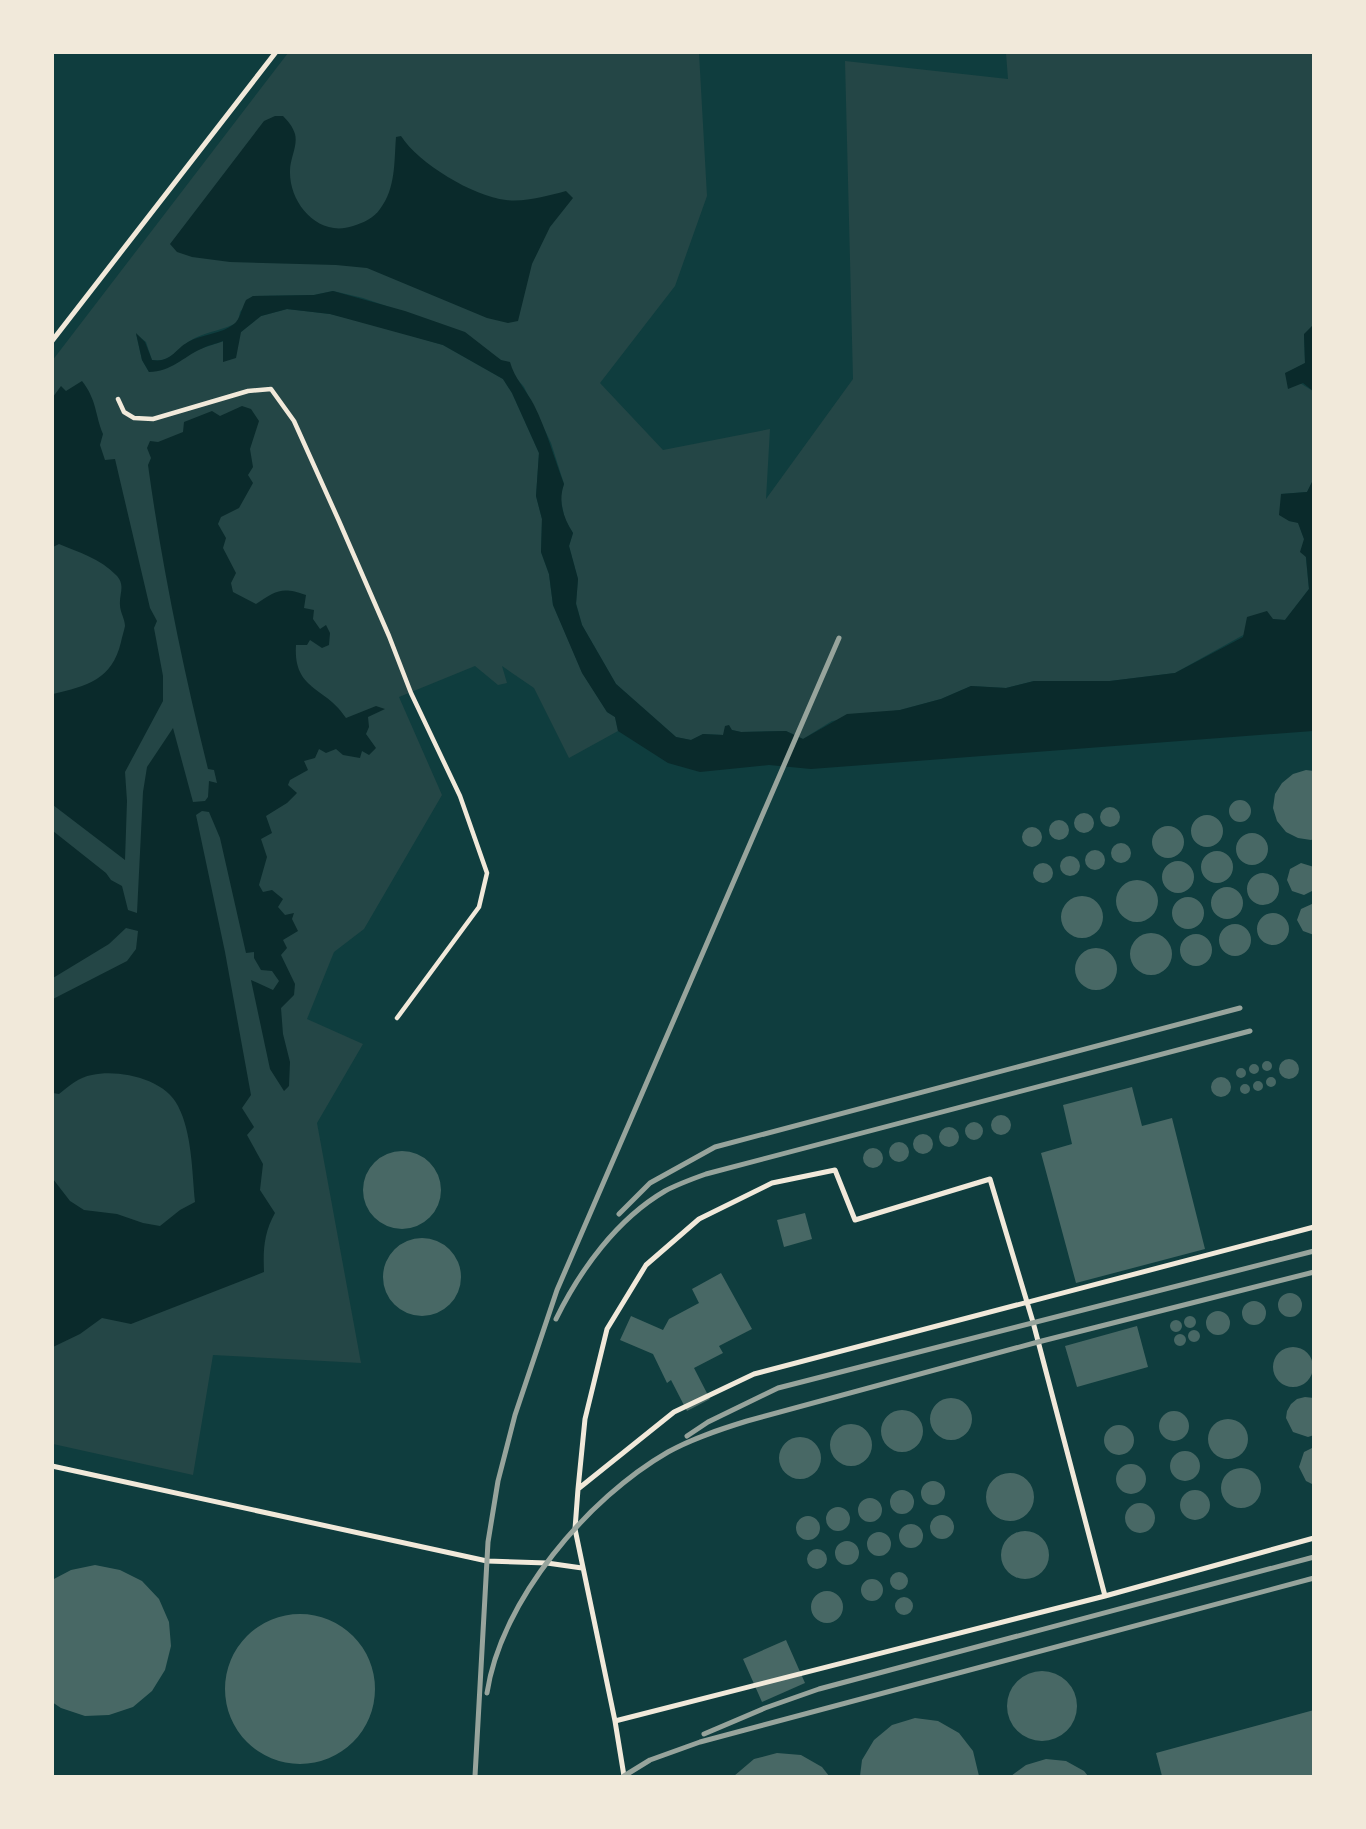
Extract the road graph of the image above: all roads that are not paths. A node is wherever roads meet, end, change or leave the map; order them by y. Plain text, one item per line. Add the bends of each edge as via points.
1 (276, 52) edge
2 (52, 341) edge
3 (1314, 1227) edge
4 (1027, 1303) junction
5 (52, 1466) edge
6 (578, 1489) junction
7 (1314, 1538) edge
8 (582, 1568) junction
9 (1105, 1596) junction
10 (615, 1720) junction
11 (624, 1776) edge

1 - 2 lane
3 - 4 lane
4 - 6 lane via 754,1374 674,1412
4 - 6 lane via 990,1179 855,1220 835,1170 772,1182 699,1219 646,1265 607,1329 585,1419
4 - 9 lane
5 - 8 lane via 487,1561
6 - 8 lane via 576,1529
7 - 9 lane
8 - 10 lane
9 - 10 lane
10 - 11 lane

